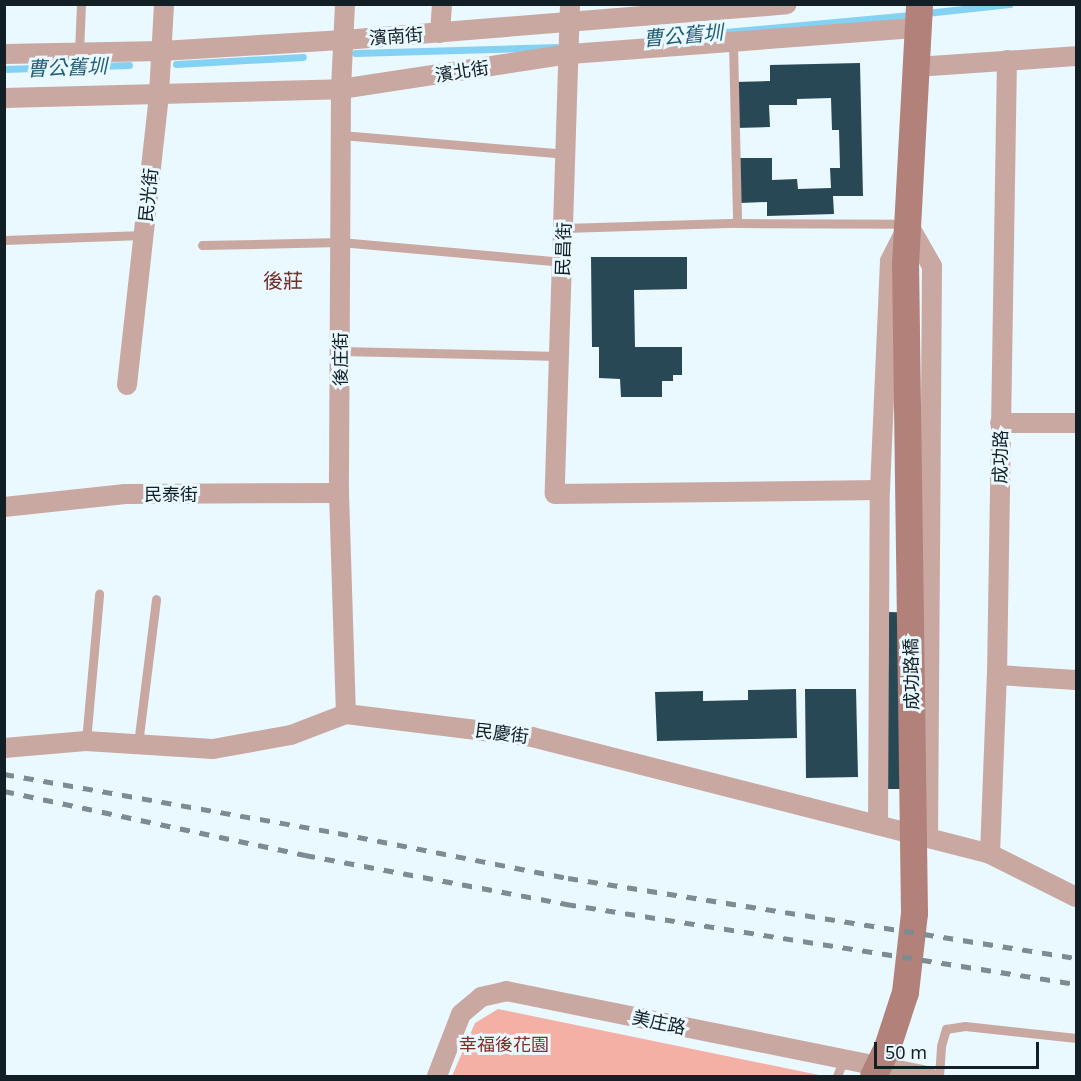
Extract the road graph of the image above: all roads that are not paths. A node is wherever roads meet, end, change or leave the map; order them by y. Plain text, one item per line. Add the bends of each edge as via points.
1 (81, 4) edge
2 (164, 4) edge
3 (345, 4) edge
4 (442, 4) edge
5 (788, 4) edge
6 (686, 9) edge
7 (919, 16) edge
8 (440, 33) junction
9 (570, 34) edge
10 (344, 40) junction
11 (733, 42) junction
12 (162, 51) junction
13 (80, 52) junction
14 (4, 54) edge
15 (1077, 56) edge
16 (1007, 60) junction
17 (916, 67) junction
18 (341, 90) junction
19 (159, 94) junction
20 (4, 98) edge
21 (341, 135) junction
22 (567, 154) junction
23 (737, 223) junction
24 (908, 224) junction
25 (564, 228) junction
26 (143, 235) junction
27 (4, 240) edge
28 (340, 242) junction
29 (202, 246) dead end
30 (563, 262) junction
31 (340, 351) junction
32 (560, 356) junction
33 (127, 385) dead end
34 (1000, 423) junction
35 (1077, 423) edge
36 (880, 490) junction
37 (339, 494) junction
38 (4, 507) edge
39 (99, 594) dead end
40 (156, 599) dead end
41 (997, 675) junction
42 (1077, 680) edge
43 (346, 714) junction
44 (86, 741) junction
45 (138, 744) junction
46 (4, 748) edge
47 (878, 825) junction
48 (928, 838) junction
49 (990, 854) junction
50 (1077, 897) edge
51 (1077, 1038) edge
52 (840, 1068) edge
53 (899, 1074) edge
54 (437, 1077) edge
55 (873, 1077) edge
56 (928, 1077) edge
57 (939, 1077) edge

1 - 13 lane
2 - 12 street, 民光街
3 - 10 street, 後庄街
4 - 8 street
5 - 6 street, 濱南街
6 - 9 street, 濱南街
7 - 11 street, 濱北街
7 - 17 street
8 - 9 street, 濱南街
8 - 10 street, 濱南街
9 - 11 street, 濱北街
9 - 18 street, 濱北街
9 - 22 street, 民昌街
10 - 12 street, 濱南街
10 - 18 street, 後庄街
11 - 23 lane
12 - 13 street, 濱南街
12 - 19 street, 民光街
13 - 14 street, 濱南街
15 - 16 street
16 - 17 street
16 - 34 street, 成功路
17 - 24 street
18 - 19 street, 濱北街
18 - 21 street, 後庄街
19 - 20 street, 濱北街
19 - 26 street, 民光街
21 - 22 lane
21 - 28 street, 後庄街
22 - 25 street, 民昌街
23 - 24 lane
23 - 25 lane
24 - 36 street via 890,261
24 - 48 street via 932,266
24 - 55 street, 成功路橋 via 905,264 914,913 905,992
25 - 30 street, 民昌街
26 - 27 lane
26 - 33 street, 民光街
28 - 29 lane
28 - 30 lane
28 - 31 street, 後庄街
30 - 32 street, 民昌街
31 - 32 lane
31 - 37 street, 後庄街
32 - 36 street, 民昌街 via 555,494
34 - 35 street
34 - 41 street, 成功路
36 - 47 street
37 - 38 street, 民泰街 via 125,494
37 - 43 street, 後庄街
39 - 44 lane
40 - 45 lane
41 - 42 street
41 - 49 street, 成功路
43 - 45 street, 民慶街 via 291,735 213,749
43 - 47 street, 民慶街 via 532,737
44 - 45 street, 民慶街
44 - 46 street, 民慶街
47 - 48 street, 民慶街
48 - 49 street, 民慶街
49 - 50 street, 民慶街
51 - 57 lane via 964,1026 946,1029
52 - 53 street, 美庄路
52 - 54 street, 美庄路 via 506,991 481,997 461,1014
53 - 56 street, 美庄路

